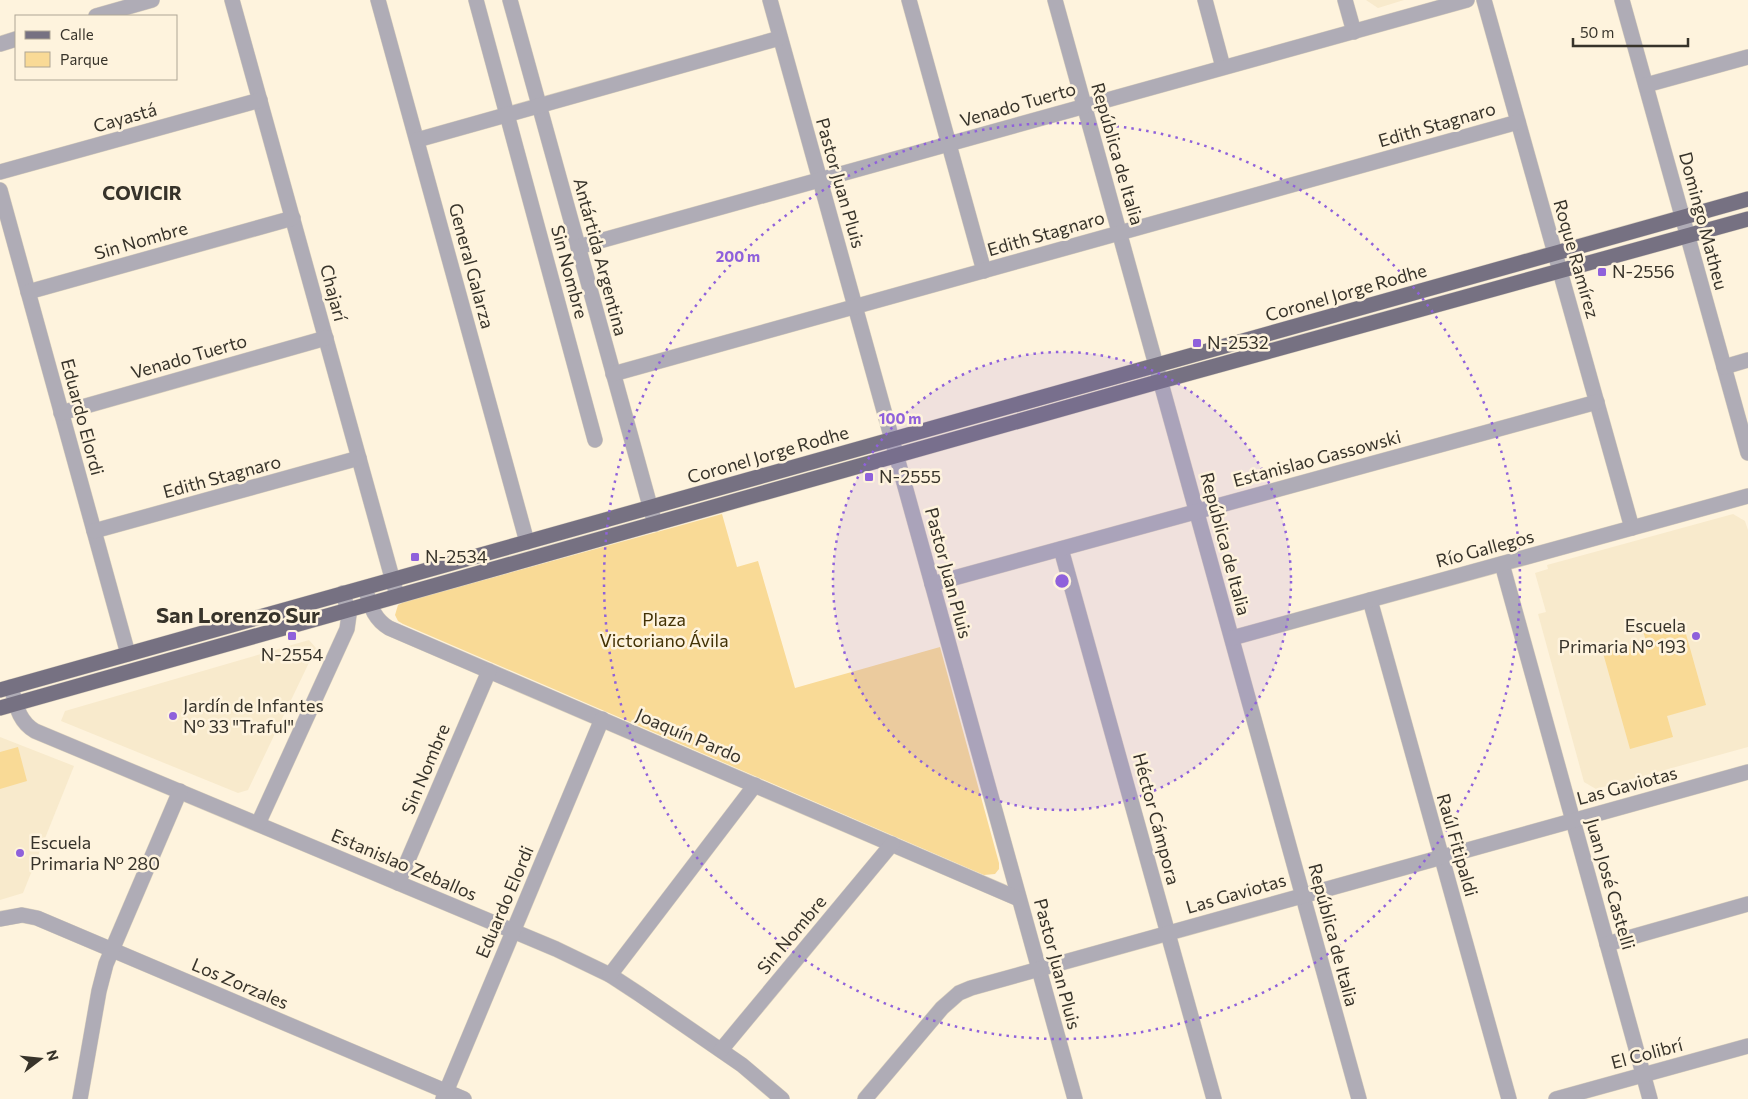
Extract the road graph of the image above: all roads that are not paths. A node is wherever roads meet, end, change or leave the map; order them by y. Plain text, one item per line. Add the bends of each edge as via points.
1 (152, 0) edge
2 (232, 0) edge
3 (378, 0) edge
4 (476, 0) edge
5 (510, 0) edge
6 (770, 0) edge
7 (909, 0) edge
8 (1055, 0) edge
9 (1205, 0) edge
10 (1345, 0) edge
11 (1467, 0) edge
12 (1484, 0) edge
13 (1622, 0) edge
14 (100, 15) edge
15 (1354, 32) junction
16 (780, 38) junction
17 (15, 39) edge
18 (0, 44) edge
19 (1748, 57) edge
20 (1223, 67) junction
21 (1646, 85) junction
22 (260, 100) junction
23 (539, 105) junction
24 (1084, 106) junction
25 (507, 114) junction
26 (1518, 122) junction
27 (417, 140) junction
28 (949, 144) junction
29 (0, 172) edge
30 (820, 180) junction
31 (0, 190) edge
32 (1748, 199) edge
33 (293, 218) junction
34 (1683, 218) junction
35 (1748, 219) edge
36 (1120, 233) junction
37 (1688, 236) junction
38 (578, 247) junction
39 (1555, 253) junction
40 (984, 271) junction
41 (1560, 271) junction
42 (28, 292) junction
43 (855, 307) junction
44 (326, 338) junction
45 (1748, 360) edge
46 (1156, 366) junction
47 (1724, 367) junction
48 (613, 374) junction
49 (1161, 381) junction
50 (1597, 402) junction
51 (62, 413) junction
52 (595, 440) dead end
53 (892, 440) junction
54 (1748, 453) edge
55 (896, 456) junction
56 (359, 458) junction
57 (1748, 496) edge
58 (651, 507) junction
59 (1197, 512) junction
60 (655, 524) junction
61 (1632, 528) junction
62 (94, 531) junction
63 (527, 542) junction
64 (1061, 549) junction
65 (1502, 564) junction
66 (392, 580) junction
67 (932, 584) junction
68 (365, 587) junction
69 (343, 594) junction
70 (397, 596) junction
71 (1370, 600) junction
72 (370, 604) junction
73 (348, 610) junction
74 (1232, 638) junction
75 (128, 654) junction
76 (489, 671) junction
77 (5, 688) edge
78 (16, 704) junction
79 (0, 708) edge
80 (602, 719) junction
81 (1748, 772) edge
82 (755, 785) junction
83 (180, 791) junction
84 (1573, 820) junction
85 (258, 824) junction
86 (892, 844) junction
87 (1441, 857) junction
88 (398, 882) junction
89 (1303, 895) junction
90 (1019, 899) junction
91 (1748, 904) edge
92 (0, 919) edge
93 (513, 931) junction
94 (1168, 933) junction
95 (1607, 944) junction
96 (111, 950) junction
97 (1038, 969) junction
98 (610, 975) junction
99 (1748, 1046) edge
100 (721, 1050) junction
101 (1644, 1075) junction
102 (445, 1095) edge
103 (80, 1099) edge
104 (464, 1099) edge
105 (782, 1099) edge
106 (865, 1099) edge
107 (1075, 1099) edge
108 (1214, 1099) edge
109 (1359, 1099) edge
110 (1509, 1099) edge
111 (1556, 1099) edge
112 (1650, 1099) edge

1 - 14 street
2 - 22 street, Chajarí
3 - 27 street, General Galarza
4 - 25 street, Sin Nombre
5 - 23 street, Antártida Argentina
6 - 16 street, Pastor Juan Pluis
7 - 28 street
8 - 24 street, República de Italia
9 - 20 street
10 - 15 street
11 - 15 street, Venado Tuerto
12 - 26 street, Roque Ramírez
13 - 21 street, Domingo Matheu
15 - 20 street, Venado Tuerto
16 - 23 street
16 - 30 street, Pastor Juan Pluis
17 - 18 street
19 - 21 street
20 - 24 street, Venado Tuerto
21 - 34 street, Domingo Matheu
22 - 29 street, Cayastá
22 - 33 street, Chajarí
23 - 25 street
23 - 38 street, Antártida Argentina
24 - 28 street, Venado Tuerto
24 - 36 street, República de Italia
25 - 27 street
25 - 52 street, Sin Nombre
26 - 36 street, Edith Stagnaro
26 - 39 street, Roque Ramírez
27 - 63 street, General Galarza
28 - 30 street, Venado Tuerto
28 - 40 street
30 - 38 street, Venado Tuerto
30 - 43 street, Pastor Juan Pluis
31 - 42 street, Eduardo Elordi
32 - 34 main road, Coronel Jorge Rodhe
33 - 42 street, Sin Nombre
33 - 44 street, Chajarí
34 - 37 street, Domingo Matheu
34 - 39 main road, Coronel Jorge Rodhe
35 - 37 main road, Coronel Jorge Rodhe
36 - 40 street, Edith Stagnaro
36 - 46 street, República de Italia
37 - 41 main road, Coronel Jorge Rodhe
37 - 47 street, Domingo Matheu
38 - 48 street, Antártida Argentina
39 - 41 street, Roque Ramírez
39 - 46 main road, Coronel Jorge Rodhe
40 - 43 street, Edith Stagnaro
41 - 49 main road, Coronel Jorge Rodhe
41 - 50 street, Roque Ramírez
42 - 51 street, Eduardo Elordi
43 - 48 street, Edith Stagnaro
43 - 53 street, Pastor Juan Pluis
44 - 51 street, Venado Tuerto
44 - 56 street, Chajarí
45 - 47 street
46 - 49 street, República de Italia
46 - 53 main road, Coronel Jorge Rodhe
47 - 54 street, Domingo Matheu
48 - 58 street, Antártida Argentina
49 - 55 main road, Coronel Jorge Rodhe
49 - 59 street, República de Italia
50 - 59 street, Estanislao Gassowski
50 - 61 street, Roque Ramírez
51 - 62 street, Eduardo Elordi
53 - 55 street, Pastor Juan Pluis
53 - 58 main road, Coronel Jorge Rodhe
55 - 60 main road, Coronel Jorge Rodhe
55 - 67 street, Pastor Juan Pluis
56 - 62 street, Edith Stagnaro
56 - 66 street, Chajarí
57 - 61 street, Río Gallegos
58 - 60 street, Antártida Argentina
58 - 63 main road, Coronel Jorge Rodhe
59 - 64 street, Estanislao Gassowski
59 - 74 street, República de Italia
60 - 70 main road, Coronel Jorge Rodhe
61 - 65 street, Río Gallegos
62 - 75 street, Eduardo Elordi
63 - 66 main road, Coronel Jorge Rodhe
64 - 67 street, Estanislao Gassowski
64 - 94 street, Héctor Cámpora
65 - 71 street, Río Gallegos
65 - 84 street, Juan José Castelli
66 - 68 main road, Coronel Jorge Rodhe
66 - 70 street, Chajarí
67 - 90 street, Pastor Juan Pluis
68 - 69 main road, Coronel Jorge Rodhe
68 - 72 street, Joaquín Pardo
69 - 73 street
69 - 75 main road, Coronel Jorge Rodhe
70 - 72 main road, Coronel Jorge Rodhe
71 - 74 street, Río Gallegos
71 - 87 street, Raúl Fitipaldi
72 - 73 main road, Coronel Jorge Rodhe
72 - 76 street, Joaquín Pardo via 385,625
73 - 78 main road, Coronel Jorge Rodhe
73 - 85 street via 347,629
74 - 89 street, República de Italia
75 - 77 main road, Coronel Jorge Rodhe
76 - 80 street, Joaquín Pardo
76 - 88 street, Sin Nombre
77 - 78 street, Estanislao Zeballos
78 - 79 main road, Coronel Jorge Rodhe
78 - 83 street, Estanislao Zeballos via 20,718 29,728
80 - 82 street, Joaquín Pardo
80 - 93 street, Eduardo Elordi
81 - 84 street, Las Gaviotas
82 - 86 street, Joaquín Pardo
82 - 98 street
83 - 85 street, Estanislao Zeballos
83 - 96 street
84 - 87 street, Las Gaviotas
84 - 95 street, Juan José Castelli
85 - 88 street, Estanislao Zeballos
86 - 90 street, Joaquín Pardo
86 - 100 street, Sin Nombre
87 - 89 street, Las Gaviotas
87 - 110 street, Raúl Fitipaldi
88 - 93 street, Estanislao Zeballos
89 - 94 street, Las Gaviotas
89 - 109 street, República de Italia
90 - 97 street, Pastor Juan Pluis
91 - 95 street
92 - 96 street, Los Zorzales via 30,916
93 - 98 street, Estanislao Zeballos
93 - 102 street, Eduardo Elordi
94 - 97 street, Las Gaviotas
94 - 108 street, Héctor Cámpora
95 - 101 street, Juan José Castelli
96 - 102 street, Los Zorzales
96 - 103 street via 99,991
97 - 106 street, Las Gaviotas via 971,988 950,1000
97 - 107 street, Pastor Juan Pluis
98 - 100 street, Estanislao Zeballos
99 - 101 street, El Colibrí
100 - 105 street, Estanislao Zeballos
101 - 111 street, El Colibrí
101 - 112 street, Juan José Castelli
102 - 104 street, Los Zorzales

